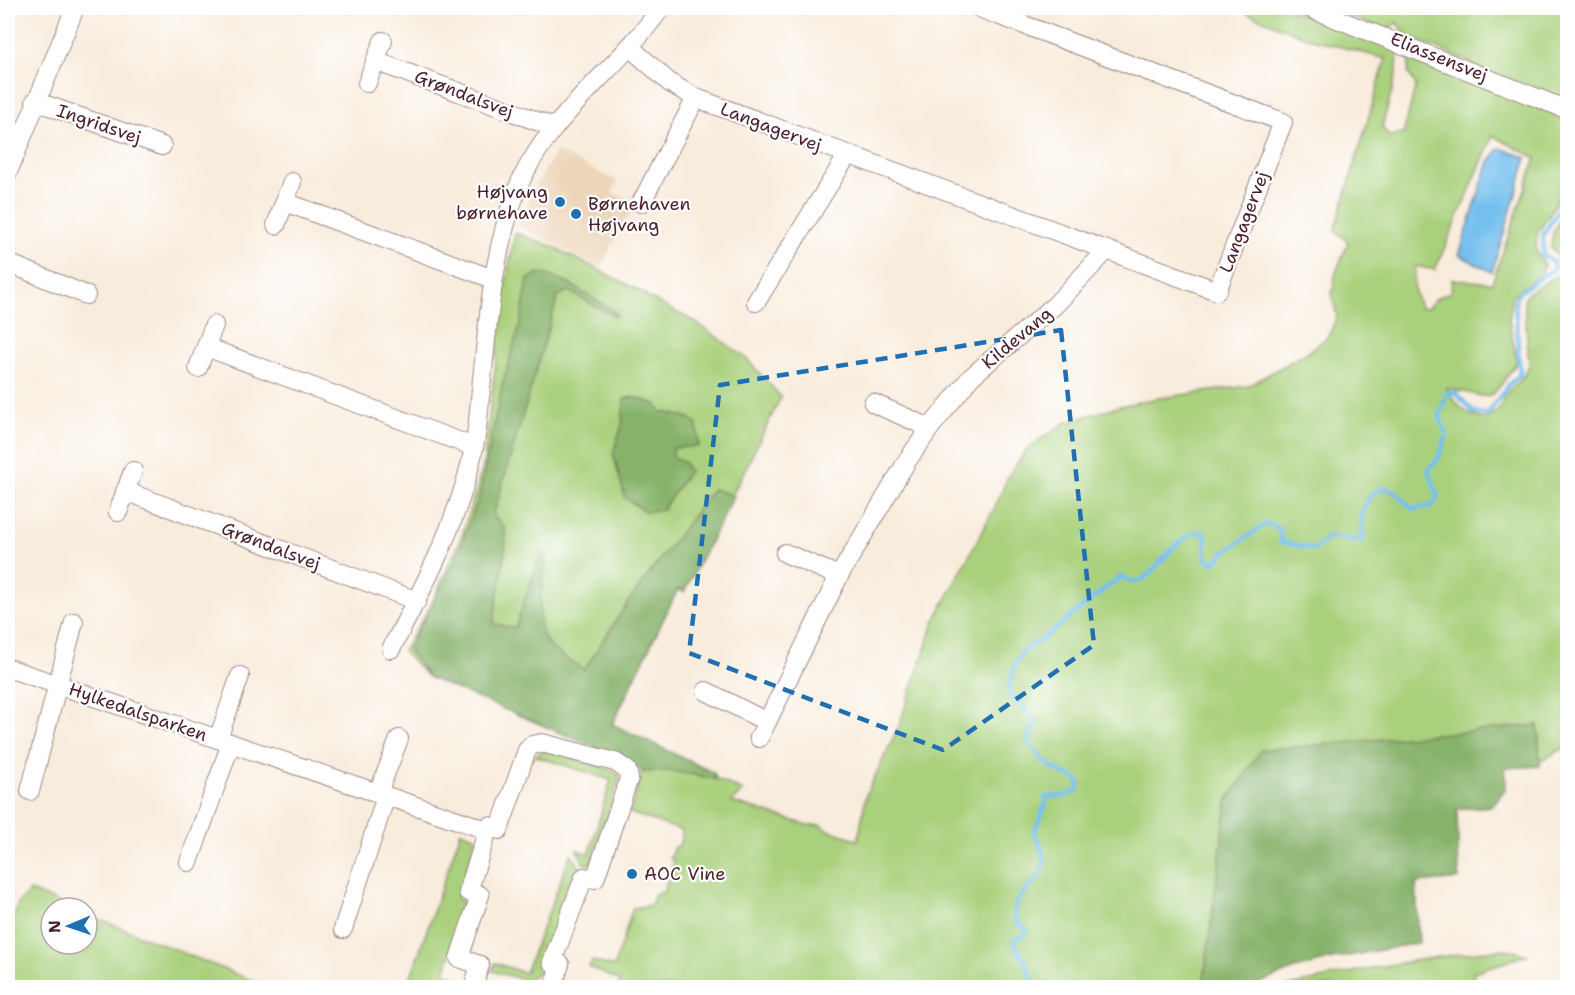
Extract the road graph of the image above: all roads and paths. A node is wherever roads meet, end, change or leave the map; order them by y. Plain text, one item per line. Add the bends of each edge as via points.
1 (75, 8) edge
2 (661, 8) edge
3 (979, 8) edge
4 (1309, 8) edge
5 (383, 41) dead end
6 (631, 48) junction
7 (375, 61) junction
8 (367, 83) dead end
9 (696, 98) junction
10 (36, 102) junction
11 (1568, 110) edge
12 (553, 127) junction
13 (162, 146) dead end
14 (847, 156) junction
15 (8, 172) edge
16 (292, 182) dead end
17 (285, 202) junction
18 (641, 203) dead end
19 (276, 225) dead end
20 (1107, 250) junction
21 (8, 263) edge
22 (493, 279) junction
23 (86, 295) dead end
24 (756, 302) dead end
25 (214, 325) dead end
26 (206, 347) junction
27 (198, 369) dead end
28 (873, 403) dead end
29 (930, 428) junction
30 (474, 447) junction
31 (133, 471) dead end
32 (125, 491) junction
33 (118, 512) dead end
34 (785, 553) dead end
35 (839, 576) junction
36 (417, 601) junction
37 (74, 622) dead end
38 (391, 649) dead end
39 (8, 668) edge
40 (240, 676) dead end
41 (58, 685) junction
42 (706, 691) dead end
43 (767, 722) junction
44 (759, 738) dead end
45 (399, 739) dead end
46 (224, 741) junction
47 (30, 791) dead end
48 (382, 795) junction
49 (487, 830) junction
50 (189, 862) dead end
51 (343, 929) dead end
52 (474, 987) edge
53 (553, 987) edge

1 - 10 street, Ingridsvej
2 - 6 street
3 - 20 street, Langagervej via 1283,122 1217,291
4 - 11 street, Eliassensvej
5 - 7 street
6 - 9 street, Langagervej via 670,83
6 - 12 street
7 - 8 street
7 - 12 street, Grøndalsvej
9 - 14 street, Langagervej
9 - 18 street
10 - 13 street, Ingridsvej
10 - 15 street, Ingridsvej
12 - 22 street via 516,191
14 - 20 street, Langagervej
14 - 24 street, Langagervej
16 - 17 street
17 - 19 street
17 - 22 street
20 - 29 street, Kildevang via 1056,305 970,377
21 - 23 street
22 - 30 street
25 - 26 street
26 - 27 street
26 - 30 street
28 - 29 street
29 - 35 street, Kildevang
30 - 36 street via 456,511
31 - 32 street
32 - 33 street
32 - 36 street, Grøndalsvej
34 - 35 street
35 - 43 street, Kildevang
36 - 38 street
37 - 41 street, Hylkedalsparken
39 - 41 street, Hylkedalsparken
40 - 46 street, Hylkedalsparken
41 - 46 street, Hylkedalsparken
41 - 47 street, Hylkedalsparken
42 - 43 street
43 - 44 street, Kildevang
45 - 48 street
46 - 48 street, Hylkedalsparken
46 - 50 street, Hylkedalsparken
48 - 49 street, Hylkedalsparken
48 - 51 street
49 - 52 street via 468,892 480,895 459,958 480,965
49 - 53 street via 489,826 499,830 532,745 552,745 615,762 627,770 628,786 595,879 584,877 552,962 560,964

